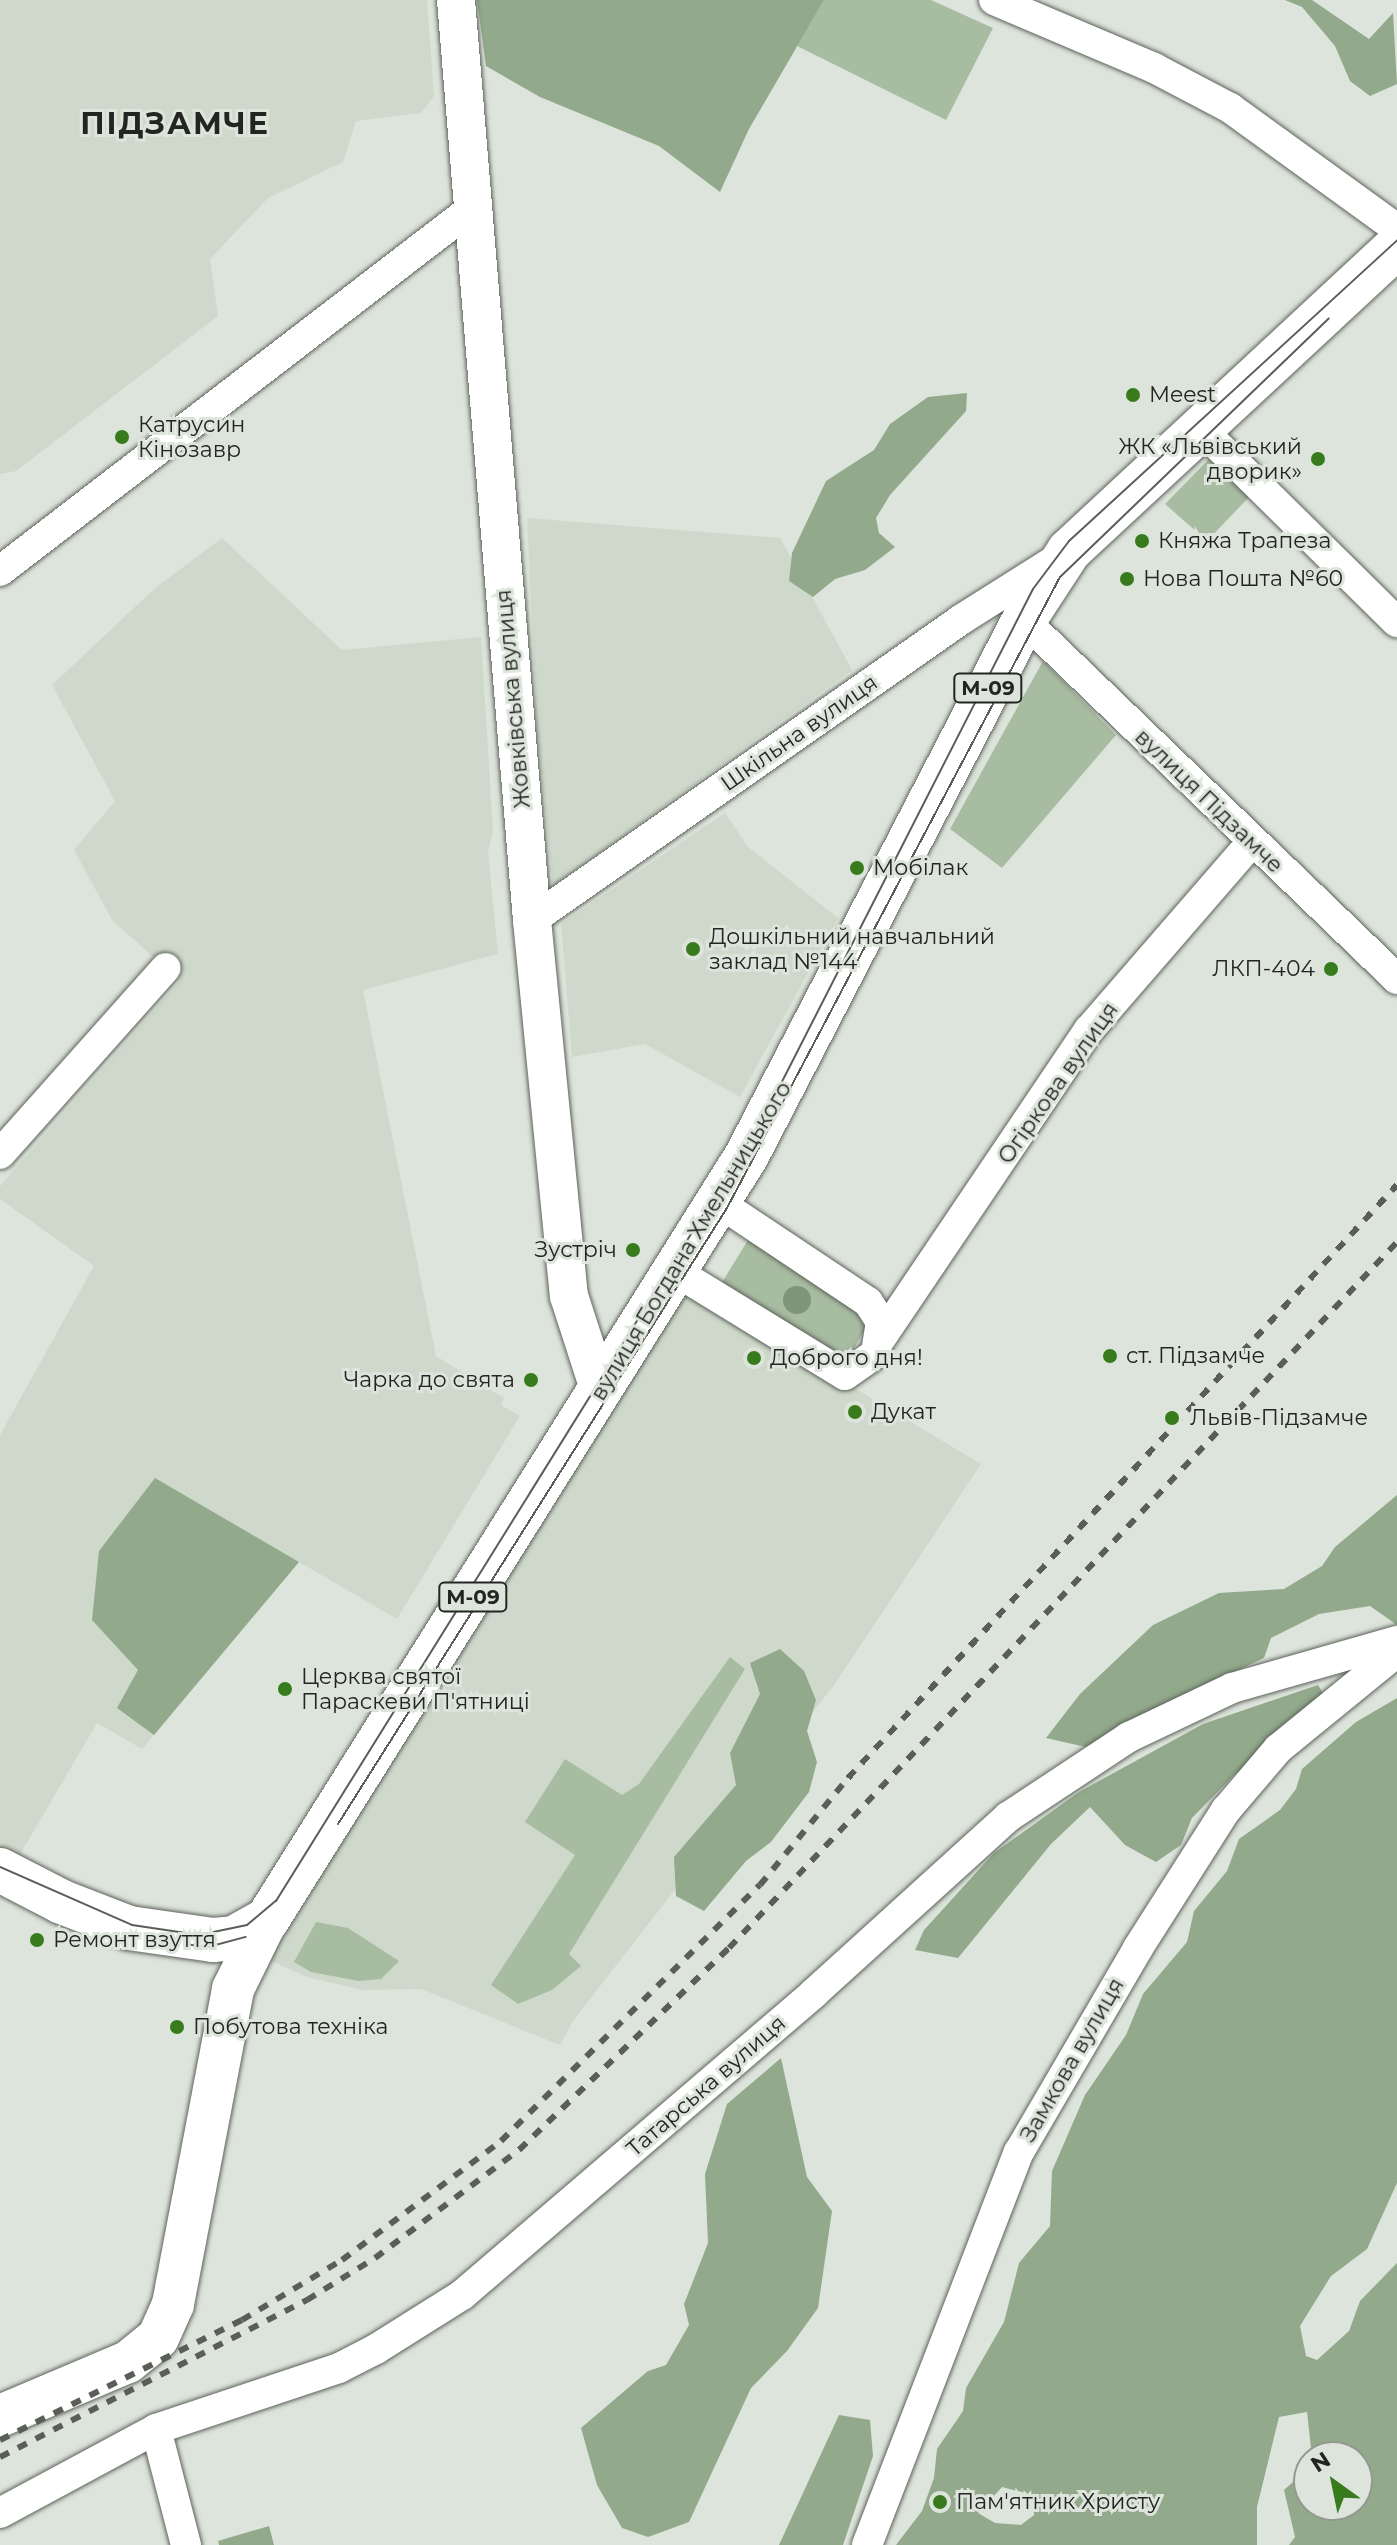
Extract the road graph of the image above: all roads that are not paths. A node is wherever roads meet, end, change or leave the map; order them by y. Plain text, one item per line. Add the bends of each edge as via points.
1 (456, 0) edge
2 (994, 0) edge
3 (470, 210) junction
4 (1392, 254) edge
5 (1199, 427) junction
6 (1069, 551) junction
7 (0, 571) edge
8 (1024, 620) junction
9 (1397, 622) edge
10 (1252, 842) junction
11 (532, 920) junction
12 (166, 968) dead end
13 (1397, 979) edge
14 (0, 1154) edge
15 (718, 1202) junction
16 (675, 1271) junction
17 (881, 1338) junction
18 (600, 1392) junction
19 (1397, 1641) edge
20 (1397, 1652) edge
21 (0, 1870) edge
22 (267, 1920) junction
23 (0, 2416) edge
24 (156, 2429) junction
25 (0, 2513) edge
26 (186, 2545) edge
27 (867, 2545) edge

1 - 3 street, Жовківська вулиця
2 - 4 street via 1154,68 1230,108
3 - 7 street
3 - 11 street, Жовківська вулиця
4 - 5 main road, вулиця Богдана Хмельницького / М-09
5 - 6 main road, вулиця Богдана Хмельницького / М-09
5 - 9 street
6 - 8 main road, вулиця Богдана Хмельницького / М-09
6 - 11 street, Шкільна вулиця via 962,619
8 - 10 street, вулиця Підзамче
8 - 15 main road, вулиця Богдана Хмельницького / М-09 via 804,1054
10 - 13 street, вулиця Підзамче
10 - 17 street, Огіркова вулиця via 1089,1030
11 - 18 street, Жовківська вулиця via 569,1296
12 - 14 street
15 - 16 main road, вулиця Богдана Хмельницького / М-09
15 - 17 street via 868,1302 878,1314
16 - 17 street, Огіркова вулиця via 845,1375 871,1359
16 - 18 main road, вулиця Богдана Хмельницького / М-09
18 - 22 main road, вулиця Богдана Хмельницького / М-09
19 - 24 street, Татарська вулиця via 1232,1688 1129,1737 1008,1817 814,1993 462,2295 339,2368
20 - 27 street, Замкова вулиця via 1278,1749 1226,1810 1138,1948 1019,2152
21 - 22 main road via 129,1928 213,1940 234,1938
22 - 23 main road, вулиця Богдана Хмельницького via 233,1989 173,2304 158,2338 128,2362
24 - 25 street, Татарська вулиця
24 - 26 street

